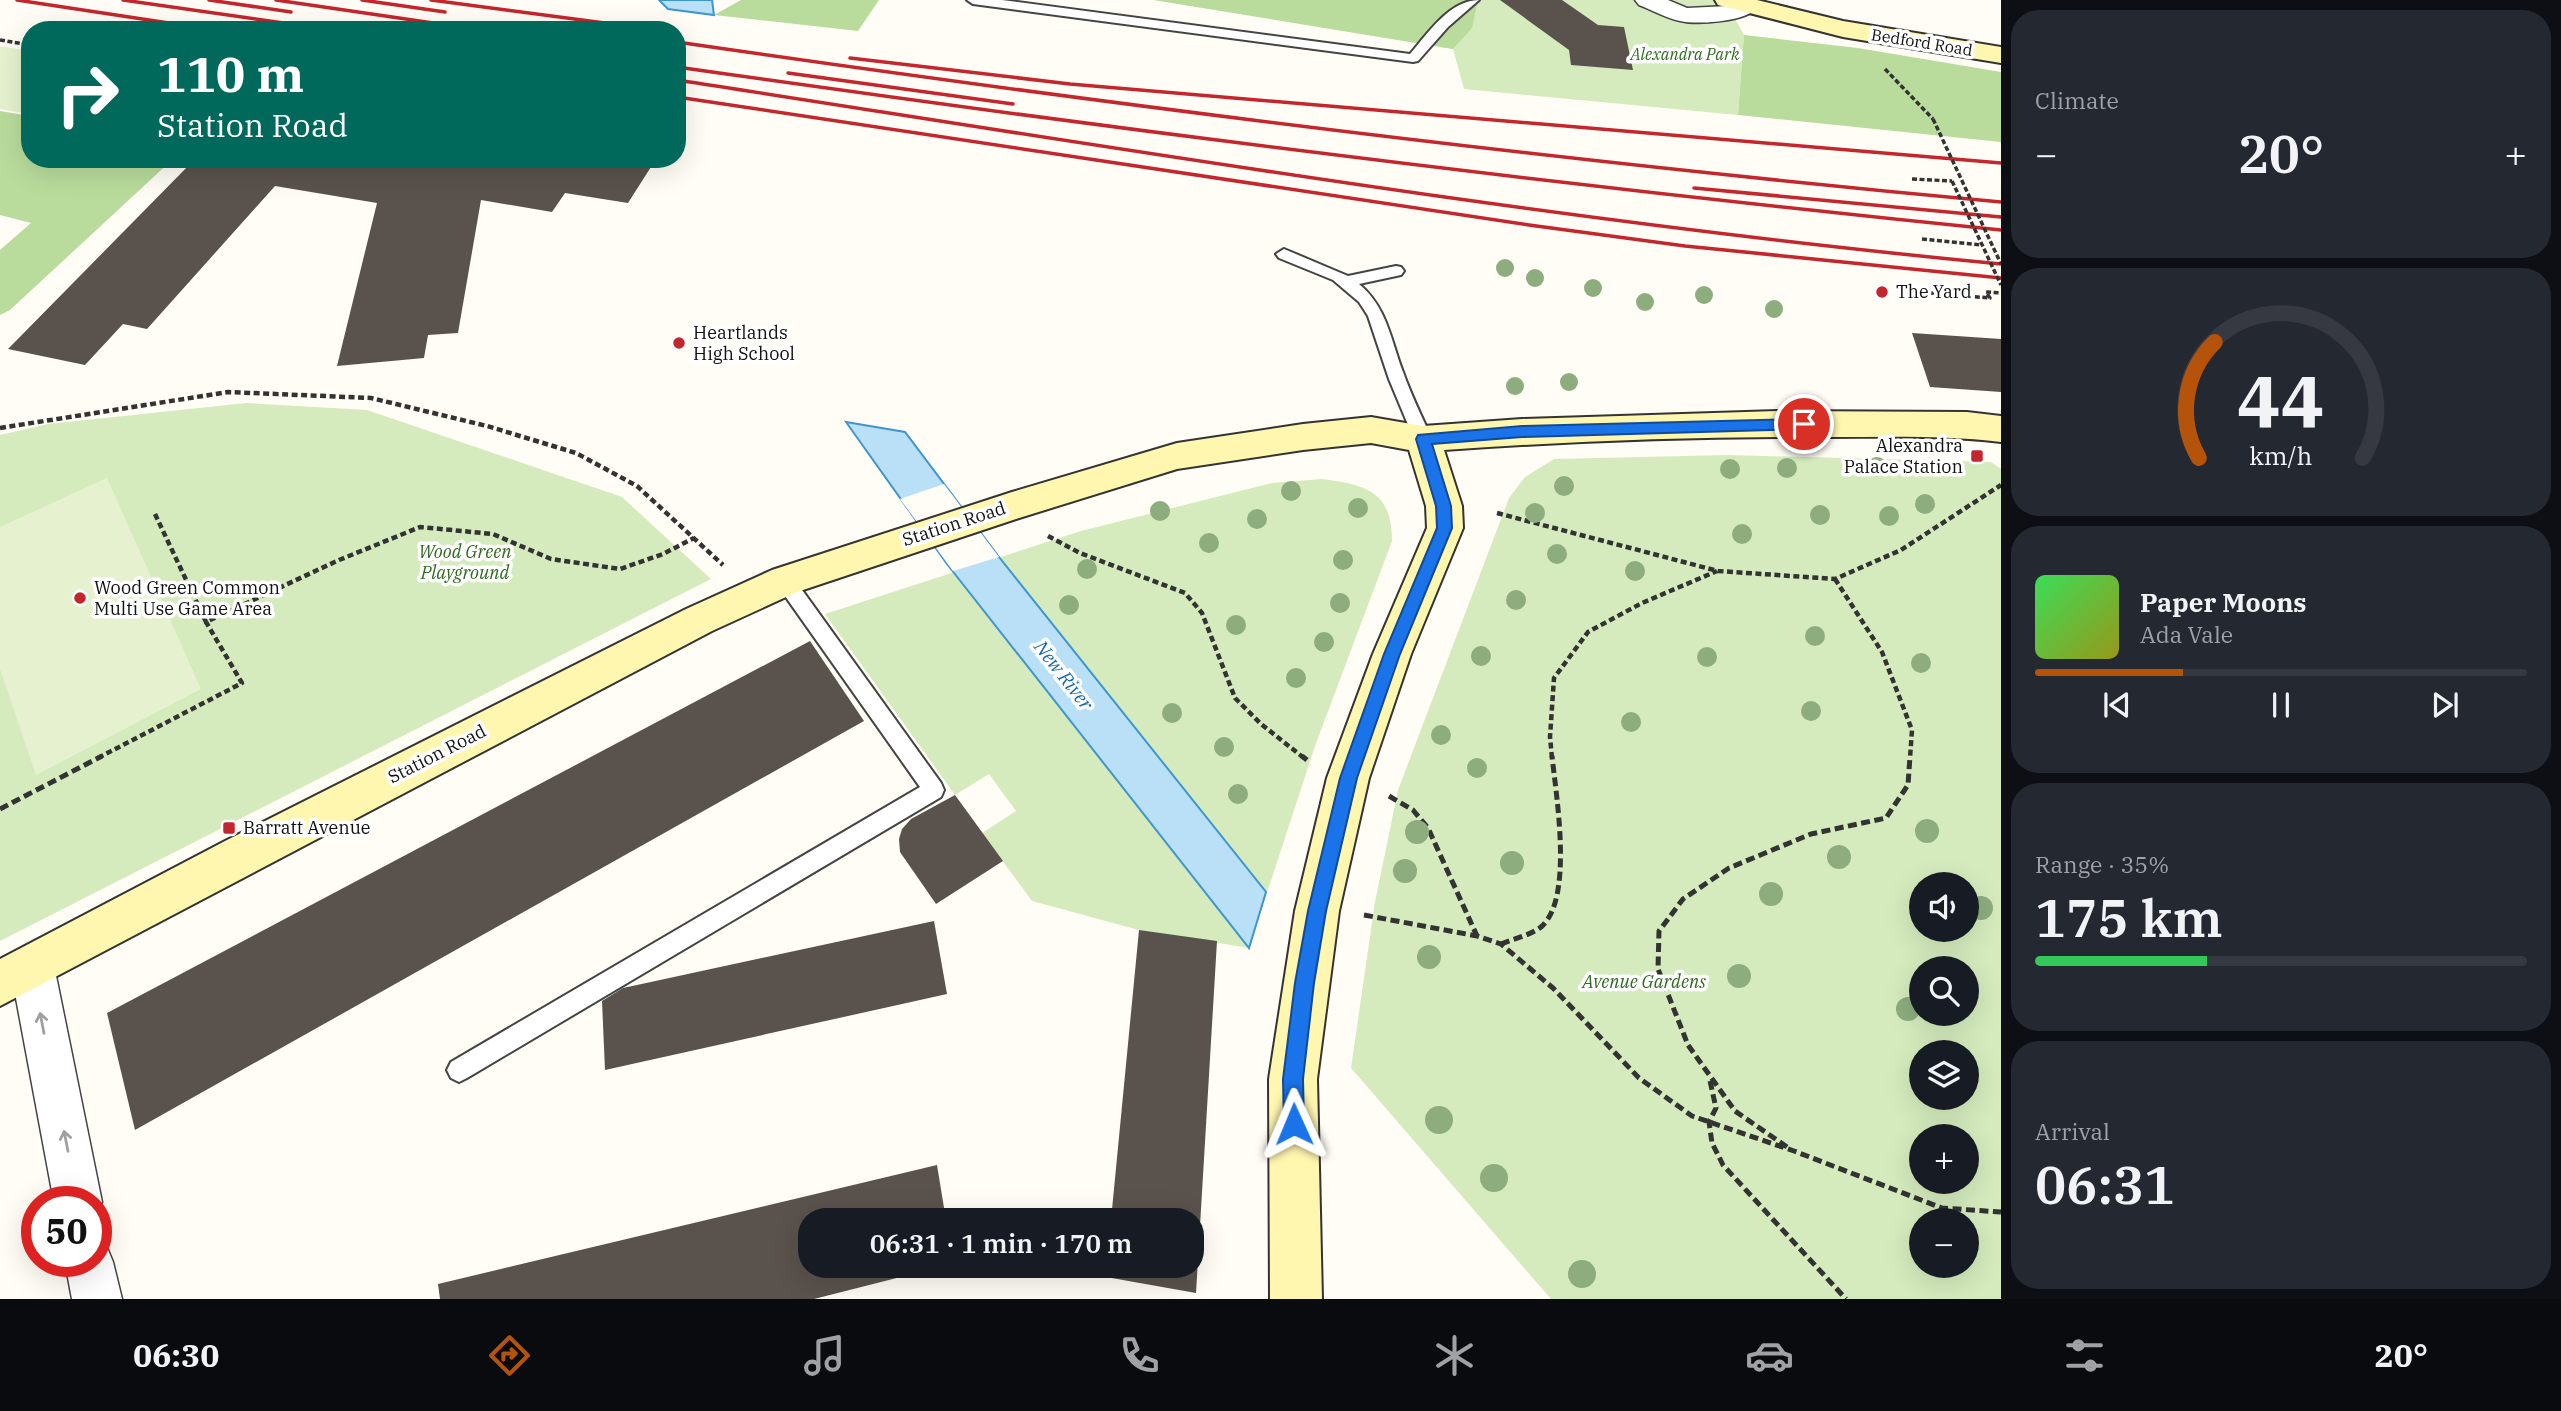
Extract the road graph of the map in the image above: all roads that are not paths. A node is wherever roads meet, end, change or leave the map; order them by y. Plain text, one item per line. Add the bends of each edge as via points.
1 (973, 0) edge
2 (1473, 0) edge
3 (1647, 0) edge
4 (1736, 3) edge
5 (2001, 55) edge
6 (1284, 254) dead end
7 (1396, 271) dead end
8 (1347, 281) junction
9 (2001, 429) edge
10 (1423, 439) junction
11 (785, 581) junction
12 (16, 975) edge
13 (459, 1070) dead end
14 (74, 1186) edge
15 (92, 1277) edge
16 (97, 1299) edge
17 (1296, 1299) edge

1 - 2 lane via 1413,58 1443,24
3 - 4 street via 1684,15 1732,13
4 - 5 main road, Bedford Road via 1843,29
6 - 8 lane
7 - 8 lane
8 - 10 lane via 1373,312
9 - 10 main road, Station Road via 1777,424
10 - 11 main road, Station Road via 1371,430 1177,456
10 - 17 main road via 1444,506 1445,528 1392,654 1348,778 1305,983 1293,1079
11 - 12 main road, Station Road via 699,620
11 - 13 lane via 934,790
14 -> 12 street
15 - 16 street

